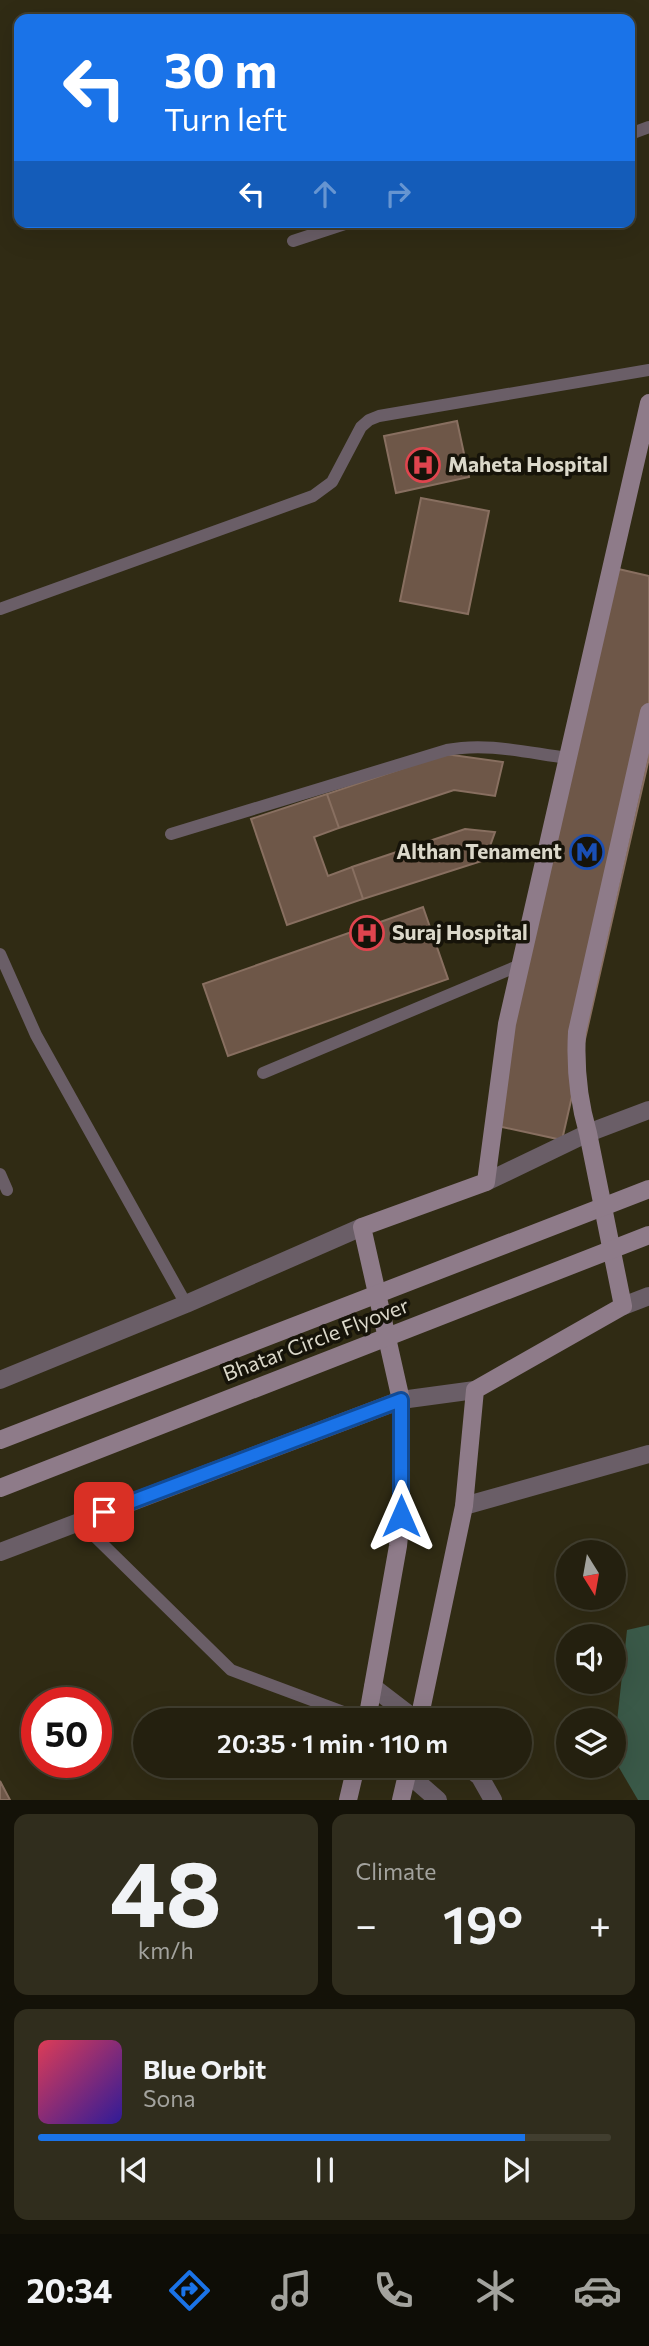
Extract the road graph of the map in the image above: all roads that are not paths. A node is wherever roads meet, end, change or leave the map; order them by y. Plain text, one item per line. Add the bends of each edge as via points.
1 (333, 228) edge
2 (293, 241) dead end
3 (649, 370) edge
4 (649, 403) edge
5 (0, 609) edge
6 (649, 712) edge
7 (568, 758) junction
8 (171, 834) dead end
9 (0, 954) edge
10 (520, 965) junction
11 (263, 1073) dead end
12 (649, 1110) edge
13 (588, 1133) junction
14 (0, 1174) edge
15 (486, 1182) junction
16 (649, 1189) edge
17 (7, 1190) dead end
18 (362, 1227) junction
19 (649, 1235) edge
20 (649, 1296) edge
21 (186, 1304) junction
22 (623, 1306) junction
23 (0, 1380) edge
24 (475, 1390) junction
25 (401, 1400) junction
26 (0, 1440) edge
27 (649, 1454) edge
28 (0, 1488) edge
29 (464, 1506) junction
30 (79, 1521) junction
31 (0, 1552) edge
32 (373, 1688) junction
33 (334, 1708) edge
34 (369, 1708) edge
35 (400, 1708) edge
36 (420, 1708) edge
37 (353, 1778) edge
38 (404, 1778) edge
39 (415, 1778) edge
40 (481, 1778) edge
41 (348, 1800) edge
42 (401, 1800) edge
43 (438, 1800) edge
44 (493, 1800) edge

1 - 2 lane
3 - 5 lane via 379,416 361,427 332,482 313,495
4 - 7 main road
6 - 13 main road via 577,1032 577,1084
7 - 8 lane via 465,746
7 - 10 main road
9 - 21 lane via 36,1035
10 - 11 lane
10 - 15 main road via 507,1024
12 - 13 street
13 - 15 street
13 - 22 main road
14 - 17 lane
15 - 18 main road
16 - 26 main road, Bhatar Circle Flyover, bridge
18 - 21 street
18 - 25 main road
19 - 28 main road, Bhatar Circle Flyover, bridge
20 - 22 street
21 - 23 street
22 - 24 main road
24 - 25 street
24 - 29 main road
25 - 30 street
25 - 32 main road via 399,1536
27 - 29 street
29 - 36 main road
30 - 31 street
30 - 33 lane via 231,1670
32 - 34 main road
32 - 35 street
37 - 41 main road
38 - 42 main road
39 - 43 street
40 - 44 street

